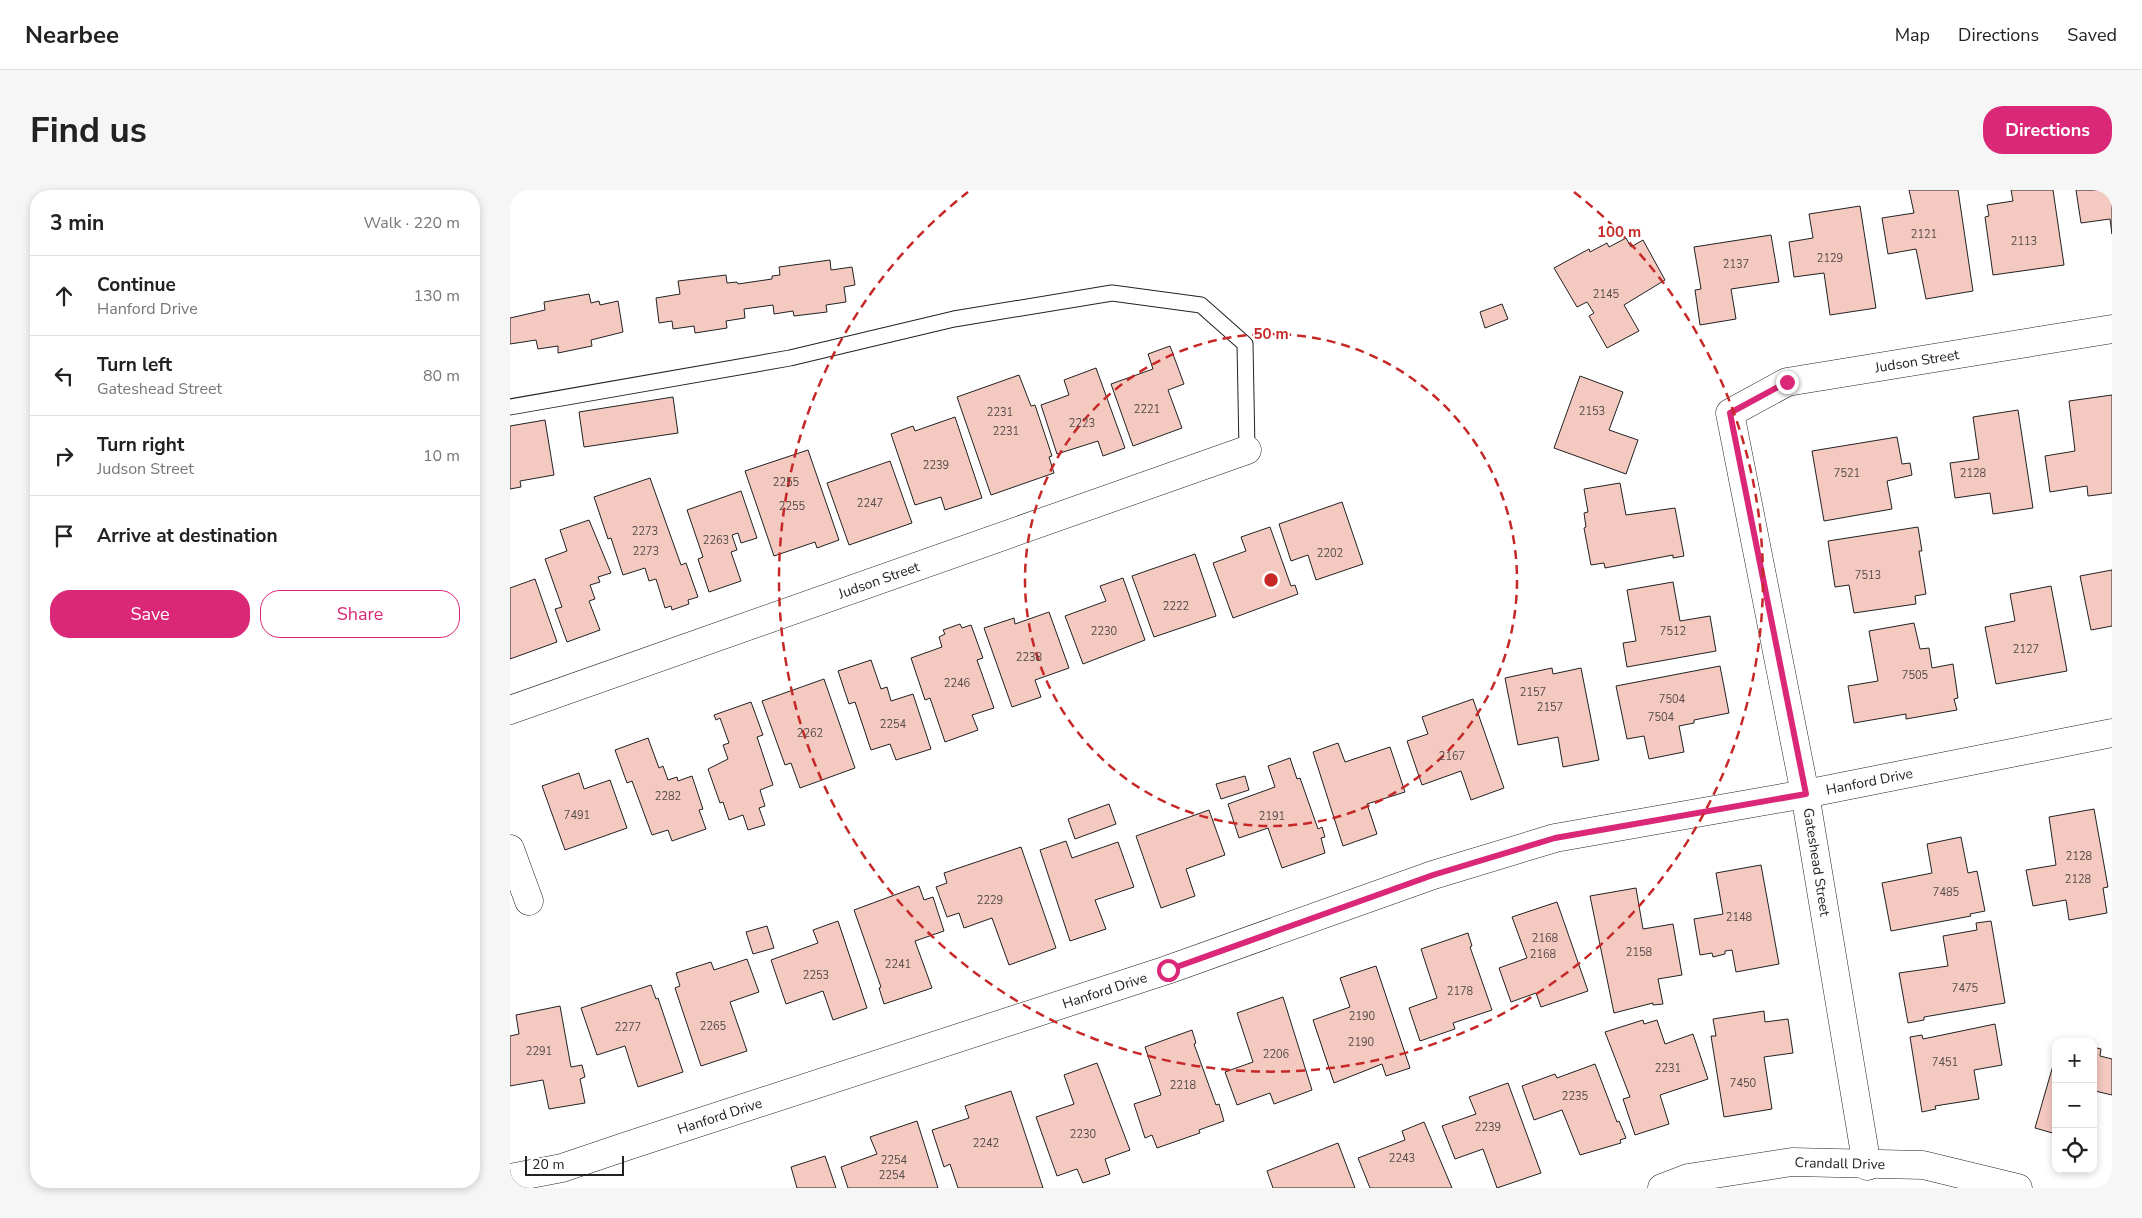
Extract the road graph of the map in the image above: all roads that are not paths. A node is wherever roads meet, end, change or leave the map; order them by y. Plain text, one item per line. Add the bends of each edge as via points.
1 (2112, 329) edge
2 (510, 407) edge
3 (1730, 413) joint
4 (1247, 450) joint
5 (510, 710) edge
6 (2112, 733) edge
7 (1806, 794) junction
8 (510, 849) edge
9 (529, 901) dead end
10 (1867, 1166) junction
11 (510, 1178) edge
12 (1662, 1188) edge
13 (2018, 1188) edge

1 - 3 street, Judson Street via 1787,382
2 - 4 lane via 790,358 954,319 1112,292 1201,305 1245,344
3 - 7 street, Gateshead Street
4 - 5 street, Judson Street
6 - 7 street, Hanford Drive
7 - 10 street, Gateshead Street
7 - 11 street, Hanford Drive via 1555,838 1433,875 1168,970 618,1150 562,1168
8 - 9 street
10 - 12 street, Crandall Drive via 1792,1162 1688,1178
10 - 13 street, Crandall Drive via 1923,1165

